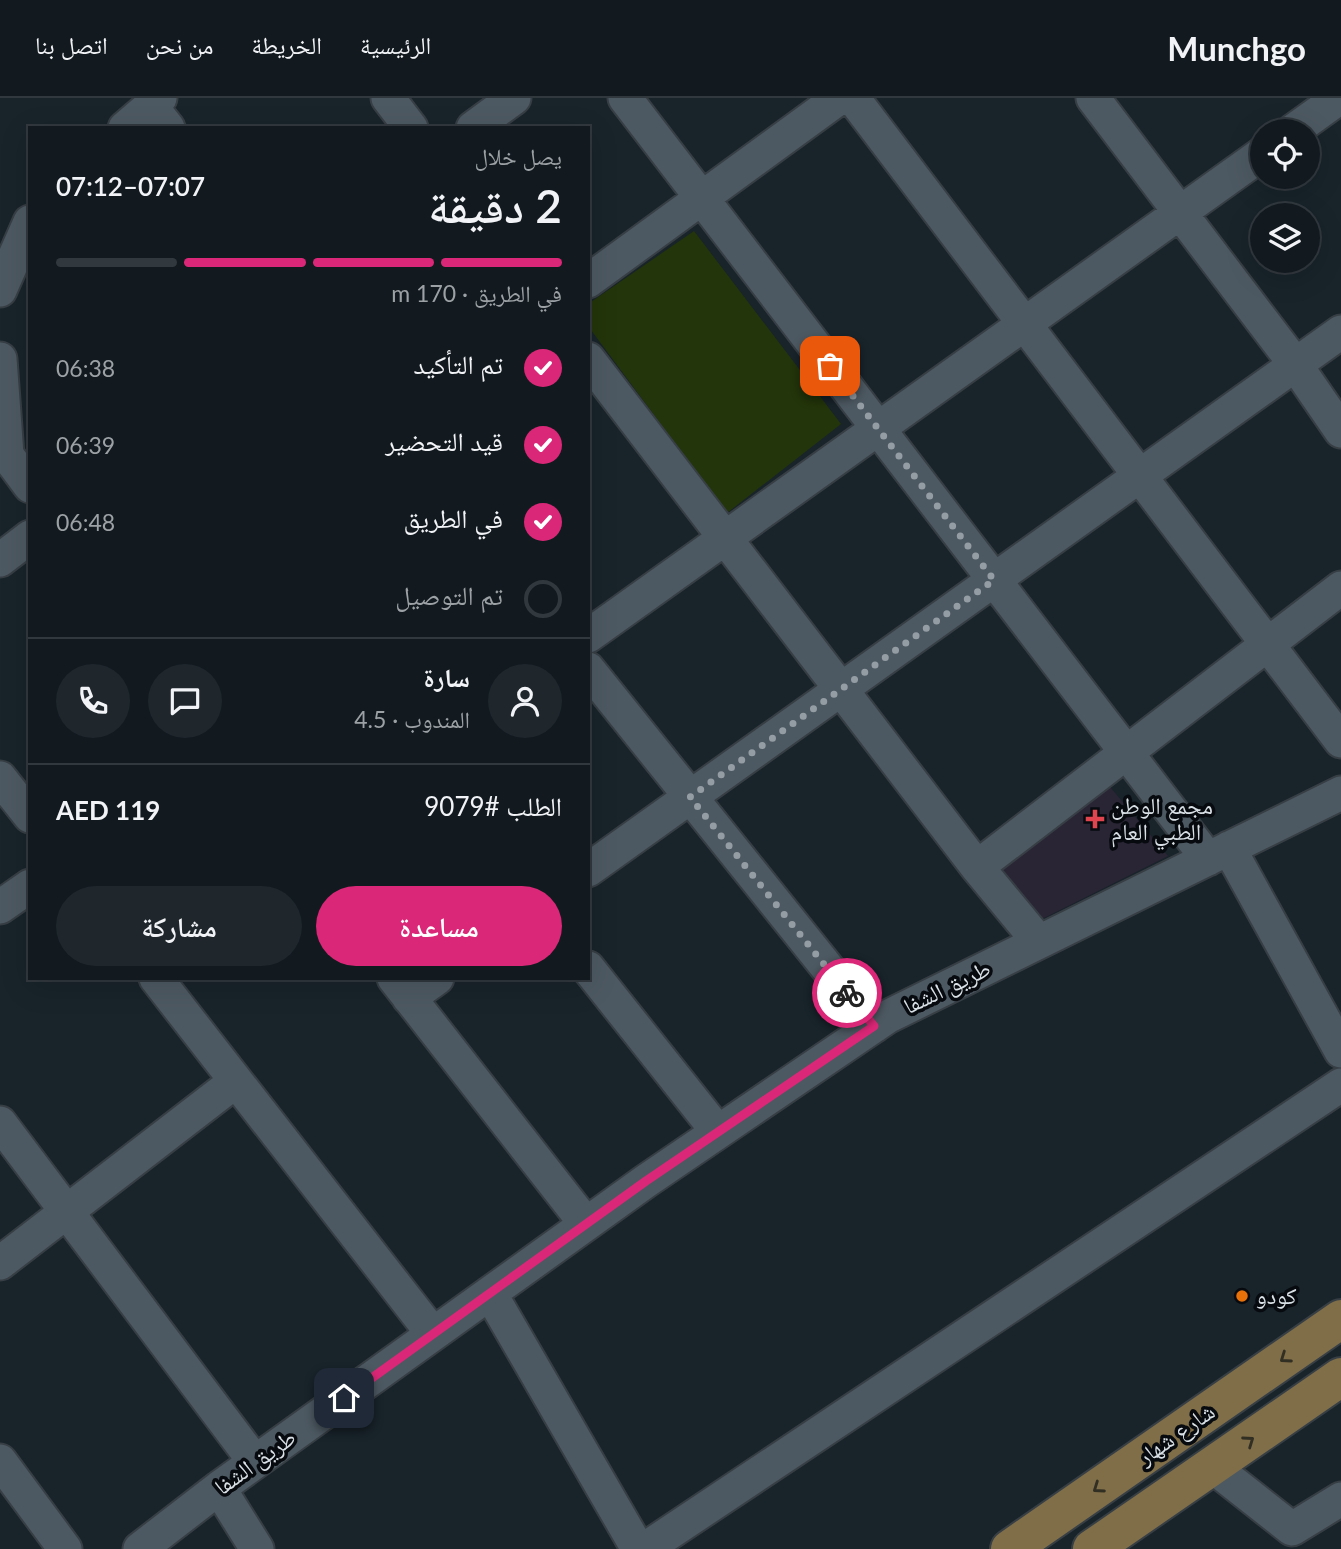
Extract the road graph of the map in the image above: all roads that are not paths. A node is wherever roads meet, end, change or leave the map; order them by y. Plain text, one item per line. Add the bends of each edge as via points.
1 (388, 98) edge
2 (514, 98) edge
3 (625, 98) edge
4 (839, 98) edge
5 (853, 98) edge
6 (1093, 98) edge
7 (1333, 106) edge
8 (159, 110) edge
9 (1312, 119) edge
10 (129, 126) edge
11 (409, 126) edge
12 (476, 126) edge
13 (1250, 163) edge
14 (702, 198) junction
15 (1180, 213) junction
16 (26, 242) edge
17 (590, 280) edge
18 (0, 290) edge
19 (1026, 324) junction
20 (1341, 332) edge
21 (0, 359) edge
22 (590, 362) edge
23 (1295, 364) junction
24 (878, 429) junction
25 (1341, 431) edge
26 (24, 467) edge
27 (1140, 476) junction
28 (28, 538) edge
29 (725, 538) junction
30 (0, 559) edge
31 (994, 580) junction
32 (1341, 588) edge
33 (590, 635) edge
34 (1268, 644) junction
35 (590, 672) edge
36 (841, 690) junction
37 (1341, 741) edge
38 (1126, 752) junction
39 (0, 778) edge
40 (1341, 793) edge
41 (690, 797) junction
42 (28, 813) edge
43 (1218, 854) junction
44 (977, 867) junction
45 (590, 869) edge
46 (28, 887) edge
47 (0, 907) edge
48 (1039, 942) junction
49 (590, 971) edge
50 (158, 980) edge
51 (429, 980) edge
52 (402, 988) edge
53 (874, 1026) junction
54 (1341, 1051) edge
55 (236, 1081) junction
56 (1341, 1085) edge
57 (0, 1123) edge
58 (718, 1132) junction
59 (66, 1212) junction
60 (586, 1224) junction
61 (0, 1263) edge
62 (490, 1293) junction
63 (1341, 1319) edge
64 (433, 1334) junction
65 (1341, 1377) edge
66 (0, 1461) edge
67 (255, 1462) junction
68 (1212, 1466) junction
69 (219, 1488) junction
70 (1341, 1499) edge
71 (1297, 1539) edge
72 (1104, 1546) edge
73 (65, 1549) edge
74 (140, 1549) edge
75 (257, 1549) edge
76 (638, 1549) edge
77 (645, 1549) edge
78 (1010, 1549) edge

1 - 11 street
2 - 12 street
3 - 14 street
4 - 14 street
5 - 19 street
6 - 15 street
7 - 9 street
8 - 10 street
13 - 15 street
14 - 17 street
14 - 24 street
15 - 19 street
15 - 23 street
16 - 18 street
19 - 24 street
19 - 27 street
20 - 23 street
21 - 26 street via 8,455
22 - 29 street
23 - 25 street
23 - 27 street
24 - 29 street
24 - 31 street
27 - 31 street
27 - 34 street
28 - 30 street
29 - 33 street
29 - 36 street
31 - 36 street
31 - 38 street
32 - 34 street
34 - 37 street
34 - 38 street
35 - 41 street
36 - 41 street
36 - 44 street
38 - 43 street
38 - 44 street
39 - 42 street
40 - 43 street, طريق الشفا
41 - 45 street
41 - 53 street
43 - 48 street, طريق الشفا
43 - 54 street
44 - 48 street
46 - 47 street
48 - 53 street, طريق الشفا
49 - 58 street
50 - 55 street
51 - 52 street
52 - 60 street
53 - 58 street, طريق الشفا
55 - 59 street
55 - 64 street
56 - 77 street
57 - 59 street
58 - 60 street, طريق الشفا
59 - 61 street
59 - 67 street
60 - 62 street, طريق الشفا
62 - 64 street, طريق الشفا
62 - 76 street
63 -> 78 main road, شارع شهار
64 - 67 street, طريق الشفا
68 -> 65 main road, شارع شهار
66 - 73 street
67 - 69 street, طريق الشفا
68 - 71 street
68 - 72 main road, شارع شهار
69 - 74 street, طريق الشفا
69 - 75 street
70 - 71 street

